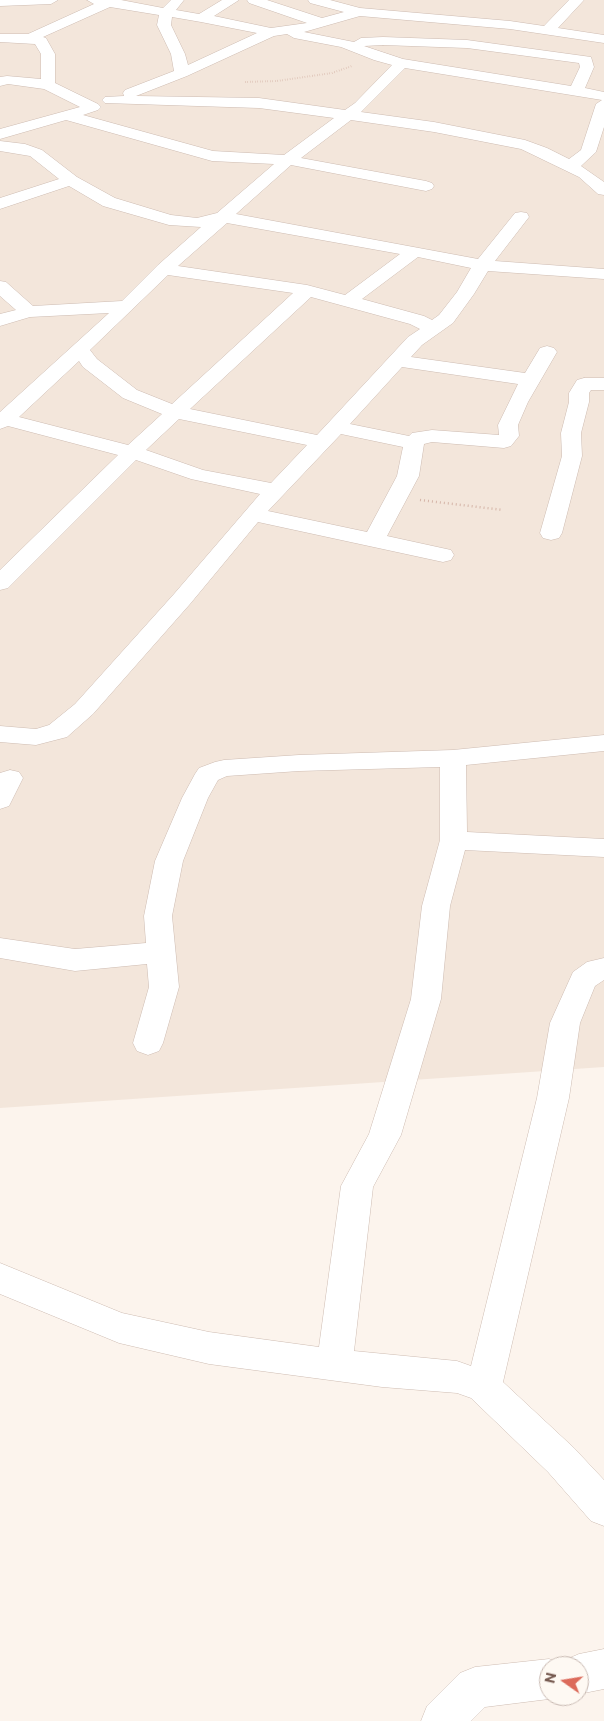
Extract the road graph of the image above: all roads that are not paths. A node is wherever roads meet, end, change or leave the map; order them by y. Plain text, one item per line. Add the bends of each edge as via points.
1 (51, 0) edge
2 (94, 0) edge
3 (179, 0) edge
4 (232, 0) edge
5 (254, 0) edge
6 (315, 0) edge
7 (577, 0) edge
8 (113, 1) edge
9 (0, 2) edge
10 (166, 12) junction
11 (359, 12) junction
12 (561, 16) junction
13 (417, 17) junction
14 (201, 18) junction
15 (578, 18) dead end
16 (324, 23) junction
17 (510, 25) junction
18 (547, 31) junction
19 (275, 32) junction
20 (0, 38) edge
21 (30, 38) junction
22 (604, 39) edge
23 (383, 41) junction
24 (344, 44) junction
25 (490, 46) junction
26 (402, 63) junction
27 (182, 73) junction
28 (600, 77) dead end
29 (2, 81) edge
30 (578, 84) junction
31 (48, 85) junction
32 (604, 96) edge
33 (110, 100) junction
34 (604, 104) edge
35 (93, 107) junction
36 (347, 115) junction
37 (68, 116) junction
38 (601, 126) edge
39 (0, 134) edge
40 (0, 146) edge
41 (596, 153) edge
42 (288, 160) junction
43 (578, 171) junction
44 (604, 173) edge
45 (71, 180) junction
46 (426, 186) dead end
47 (604, 190) edge
48 (0, 204) edge
49 (224, 217) junction
50 (521, 217) dead end
51 (415, 251) junction
52 (482, 265) junction
53 (164, 269) junction
54 (604, 274) edge
55 (0, 286) edge
56 (307, 290) junction
57 (349, 300) junction
58 (128, 306) junction
59 (29, 312) junction
60 (0, 320) edge
61 (434, 328) junction
62 (80, 350) junction
63 (547, 352) dead end
64 (398, 361) junction
65 (530, 380) junction
66 (604, 384) edge
67 (175, 412) junction
68 (1, 420) edge
69 (329, 434) junction
70 (414, 443) junction
71 (132, 452) junction
72 (275, 490) junction
73 (253, 514) junction
74 (551, 533) dead end
75 (374, 539) junction
76 (443, 555) dead end
77 (0, 583) edge
78 (0, 734) edge
79 (604, 743) edge
80 (453, 758) junction
81 (454, 840) junction
82 (604, 848) edge
83 (0, 948) edge
84 (161, 952) junction
85 (604, 969) edge
86 (148, 1043) dead end
87 (0, 1278) edge
88 (334, 1365) junction
89 (484, 1387) junction
90 (604, 1508) edge
91 (604, 1669) edge
92 (589, 1672) edge
93 (539, 1680) edge
94 (442, 1721) edge

1 - 9 street
2 - 8 street
3 - 10 street
4 - 14 street
5 - 16 street
6 - 11 street
7 - 12 street
8 - 10 street
8 - 21 street
10 - 14 street
10 - 27 street via 164,25 178,54
11 - 13 street
11 - 16 street
12 - 15 street
12 - 18 street
13 - 17 street
13 - 23 street
14 - 19 street
16 - 19 street
17 - 18 street
17 - 25 street
18 - 22 street
19 - 24 street
19 - 27 street
20 - 21 street
21 - 31 street via 41,41 48,54
23 - 24 street
23 - 25 street
24 - 26 street
25 - 30 street via 586,60 587,67
26 - 30 street
26 - 36 street
27 - 33 street
28 - 30 street
29 - 31 street
30 - 32 street
31 - 35 street
33 - 35 street
33 - 36 street via 239,102
34 - 38 street
35 - 37 street
36 - 42 street
36 - 43 street via 434,127 525,145
37 - 39 street
37 - 42 street via 212,156
38 - 41 street
40 - 45 street via 36,152
41 - 43 street
42 - 46 street
42 - 49 street
43 - 44 street
43 - 47 street
45 - 48 street
45 - 49 street via 109,202 169,220 197,223
49 - 51 street
49 - 53 street
50 - 52 street
51 - 52 street
51 - 57 street
52 - 54 street
52 - 61 street via 455,308
53 - 56 street
53 - 58 street
55 - 59 street
56 - 57 street
56 - 67 street
57 - 61 street
58 - 59 street
58 - 62 street
59 - 60 street
61 - 64 street via 416,341
62 - 67 street via 90,363 130,394
62 - 68 street
63 - 65 street
64 - 65 street
64 - 69 street
65 - 70 street via 508,425 509,436 504,442 432,436 419,437
66 - 74 street via 584,384 579,393 571,433 572,456
67 - 69 street
67 - 71 street
68 - 71 street
69 - 70 street
69 - 72 street
70 - 75 street via 408,476
71 - 72 street via 198,475
71 - 77 street
72 - 73 street
73 - 75 street
73 - 78 street via 84,709 58,731 36,737
75 - 76 street
79 - 80 street
80 - 81 street
80 - 84 street via 299,763 224,768 208,774 169,861 158,916
81 - 82 street
81 - 88 street via 436,906 426,999 385,1135 357,1186
83 - 84 street via 76,960
84 - 86 street via 164,987
85 - 89 street via 583,980 565,1024 553,1098
87 - 88 street via 119,1328 209,1348
88 - 89 street via 458,1378
89 - 90 street via 562,1460
91 - 92 street
93 - 94 street via 475,1688

